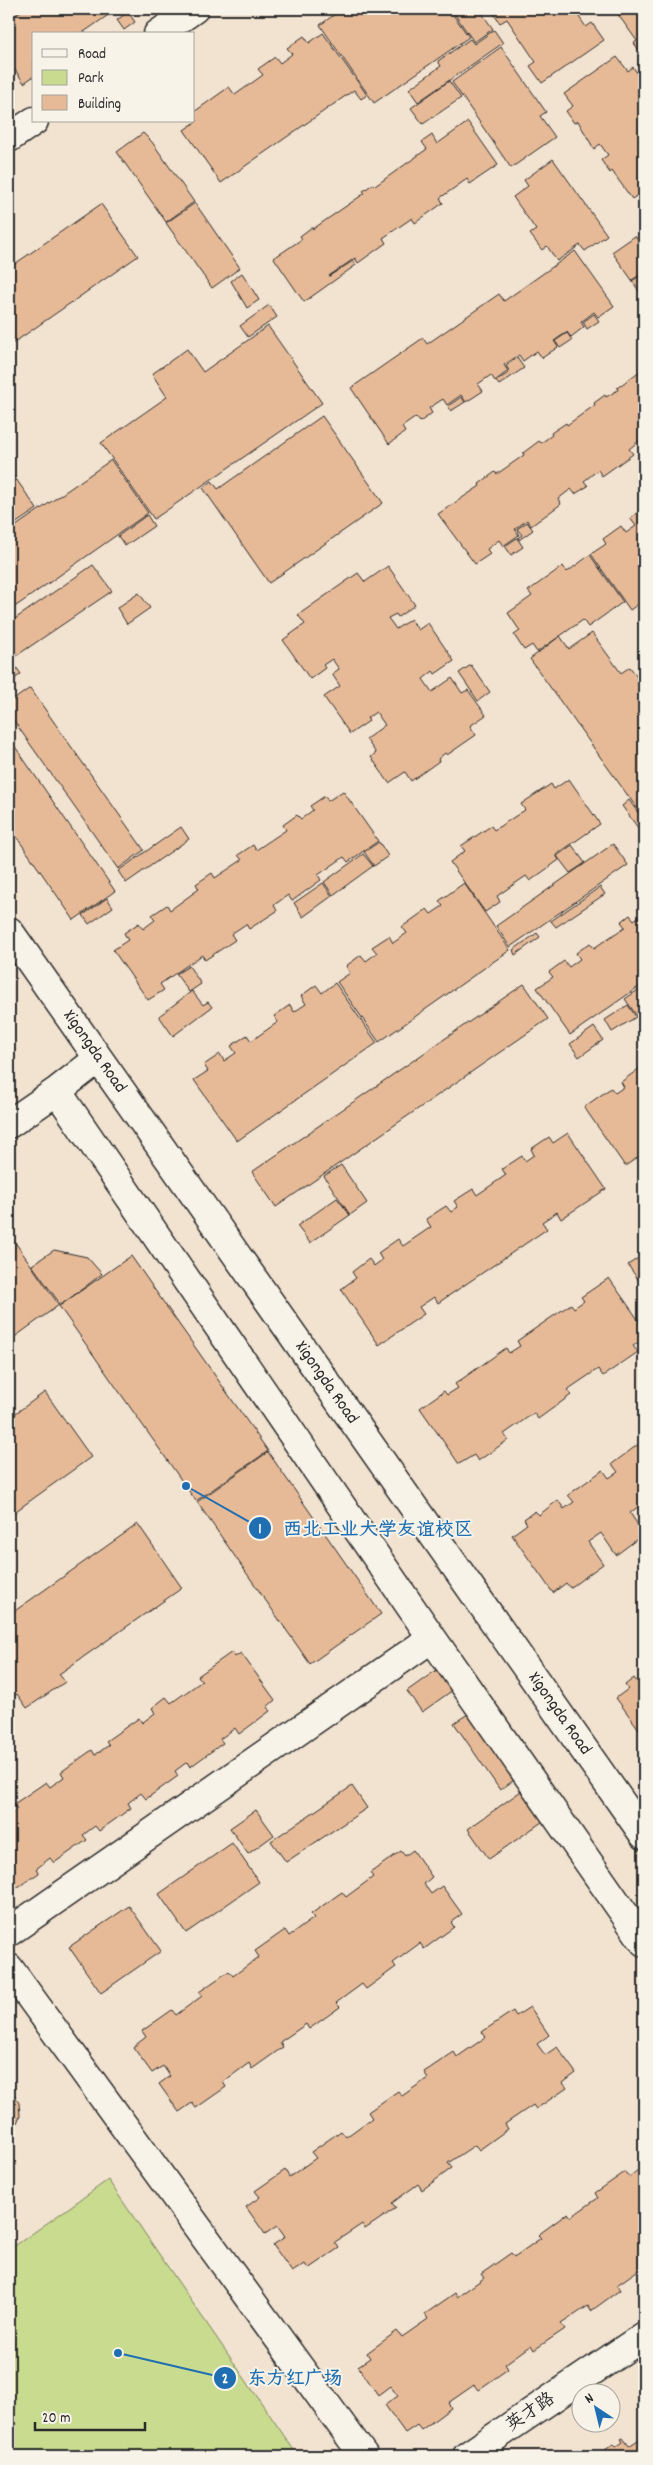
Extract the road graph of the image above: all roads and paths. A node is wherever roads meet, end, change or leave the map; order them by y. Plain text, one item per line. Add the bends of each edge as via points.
1 (194, 9) edge
2 (161, 32) edge
3 (33, 122) edge
4 (9, 138) edge
5 (9, 931) edge
6 (98, 1058) junction
7 (57, 1091) junction
8 (9, 1124) edge
9 (432, 1638) junction
10 (644, 1835) edge
11 (9, 1932) edge
12 (644, 1942) edge
13 (9, 1968) edge
14 (644, 2336) edge
15 (364, 2456) edge
16 (467, 2456) edge

1 - 2 street
3 - 4 street
5 - 6 street, Xigongda Road
6 - 7 street
6 - 10 street, Xigongda Road
7 - 8 street
7 - 9 street
9 - 11 street
9 - 12 street
13 - 15 street
14 - 16 street, 英才路

